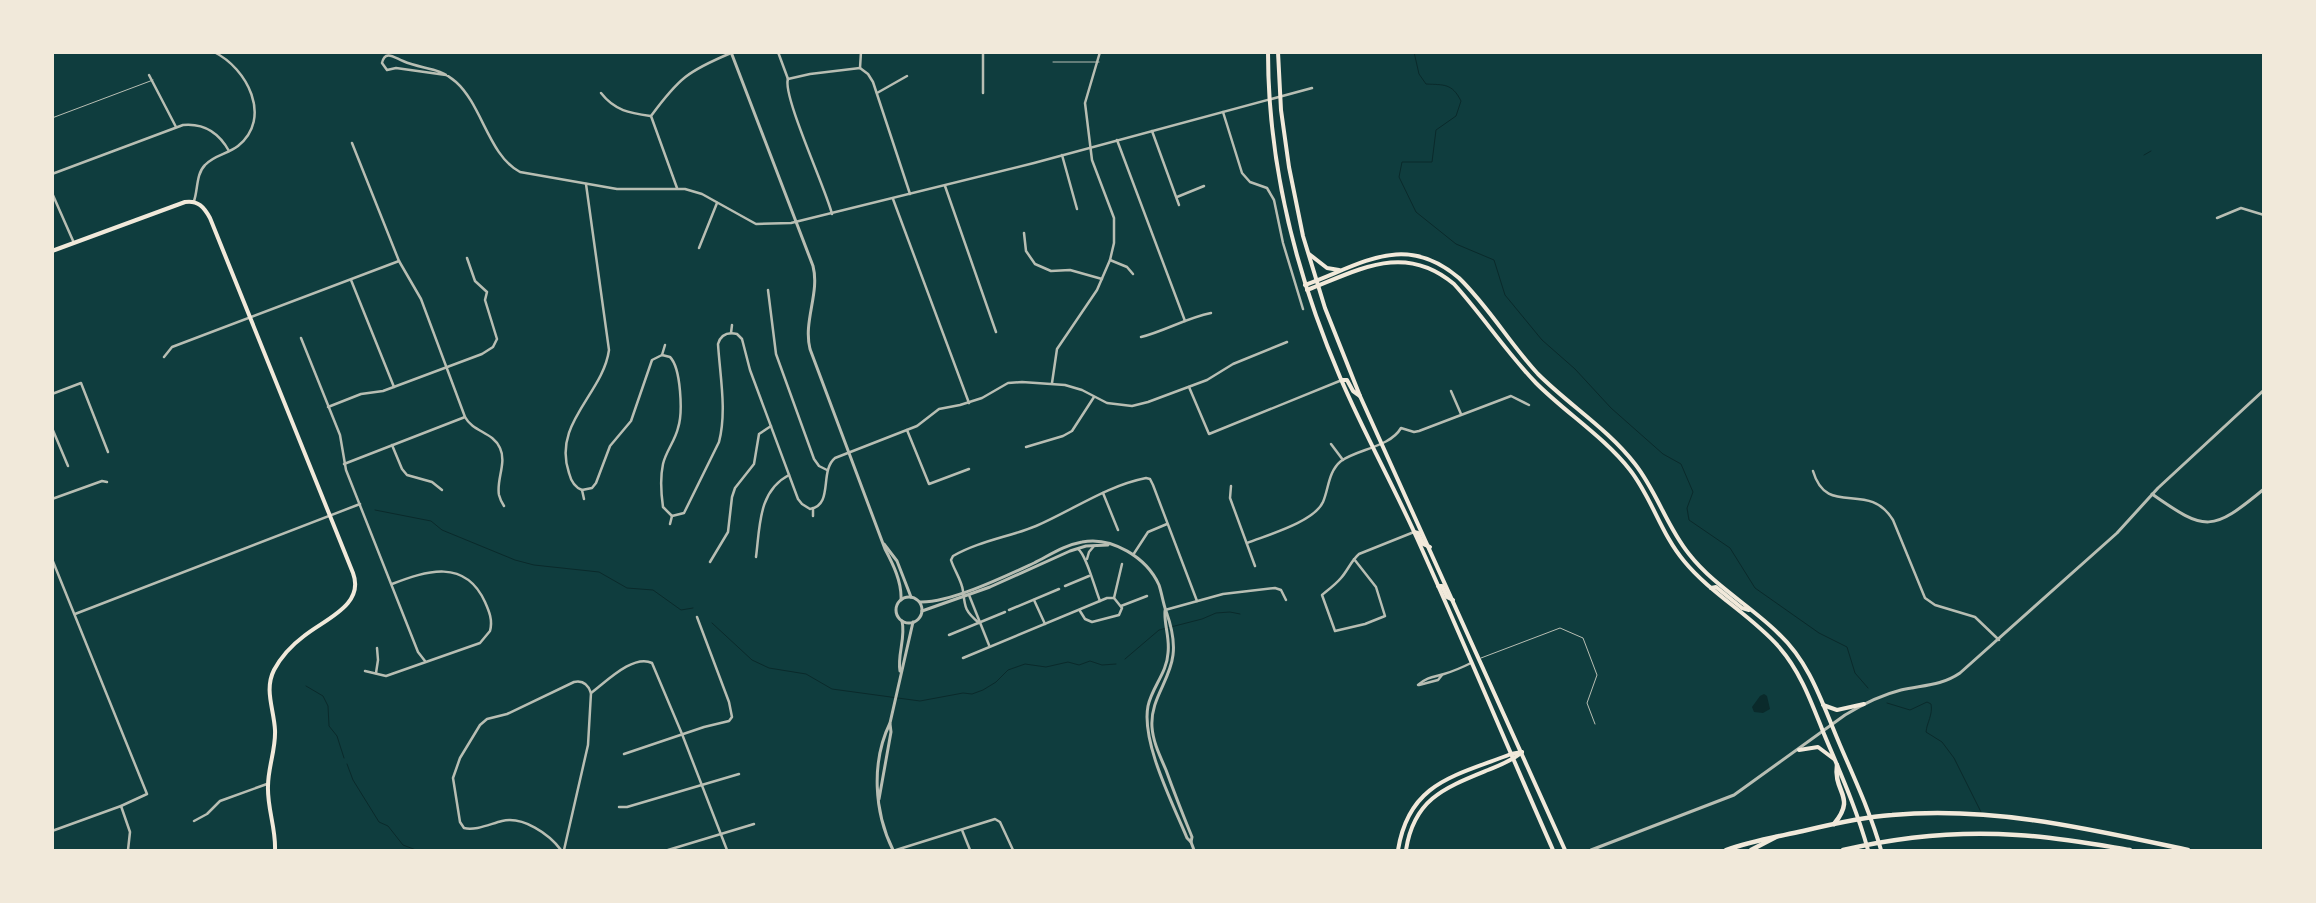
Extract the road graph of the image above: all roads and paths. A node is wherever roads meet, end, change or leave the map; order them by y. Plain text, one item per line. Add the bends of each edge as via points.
1 (214, 52) edge
2 (778, 52) edge
3 (861, 52) edge
4 (983, 52) edge
5 (1100, 52) edge
6 (1268, 52) edge
7 (1278, 52) edge
8 (731, 53) edge
9 (1052, 62) dead end
10 (1099, 62) junction
11 (860, 68) junction
12 (149, 75) dead end
13 (446, 75) junction
14 (907, 76) dead end
15 (788, 79) junction
16 (153, 80) junction
17 (1312, 88) dead end
18 (601, 93) dead end
19 (877, 93) junction
20 (984, 93) dead end
21 (1280, 96) junction
22 (1270, 99) junction
23 (1223, 111) junction
24 (651, 116) junction
25 (52, 118) edge
26 (176, 127) junction
27 (1152, 131) junction
28 (1117, 140) junction
29 (352, 143) dead end
30 (1090, 147) junction
31 (229, 151) junction
32 (1062, 155) junction
33 (52, 174) edge
34 (586, 184) junction
35 (945, 186) junction
36 (1204, 186) dead end
37 (677, 188) junction
38 (52, 194) edge
39 (910, 194) junction
40 (1176, 197) junction
41 (893, 199) junction
42 (194, 201) junction
43 (717, 203) junction
44 (1180, 205) dead end
45 (1077, 209) dead end
46 (832, 214) junction
47 (2264, 215) edge
48 (2217, 218) dead end
49 (796, 222) junction
50 (1024, 233) dead end
51 (74, 243) junction
52 (699, 248) dead end
53 (52, 251) edge
54 (1308, 253) junction
55 (467, 258) dead end
56 (1110, 260) junction
57 (398, 261) junction
58 (1339, 270) junction
59 (1133, 274) dead end
60 (350, 279) junction
61 (1102, 279) junction
62 (1317, 283) junction
63 (1306, 288) junction
64 (768, 290) dead end
65 (1303, 309) dead end
66 (1211, 313) dead end
67 (250, 316) junction
68 (1185, 321) junction
69 (732, 325) dead end
70 (996, 332) dead end
71 (730, 333) junction
72 (301, 338) dead end
73 (1141, 338) dead end
74 (1287, 342) dead end
75 (664, 345) dead end
76 (662, 355) junction
77 (164, 357) dead end
78 (446, 367) junction
79 (1342, 380) junction
80 (1052, 383) junction
81 (394, 387) junction
82 (1189, 387) junction
83 (2264, 390) edge
84 (1451, 391) dead end
85 (52, 394) edge
86 (1360, 396) junction
87 (1094, 397) junction
88 (969, 403) junction
89 (1529, 405) dead end
90 (328, 407) junction
91 (1461, 414) junction
92 (465, 417) junction
93 (771, 426) junction
94 (52, 428) edge
95 (907, 430) junction
96 (1382, 442) junction
97 (1331, 444) dead end
98 (392, 445) junction
99 (1374, 446) junction
100 (1026, 447) dead end
101 (108, 452) dead end
102 (849, 452) junction
103 (1343, 460) junction
104 (344, 464) junction
105 (68, 466) dead end
106 (969, 469) dead end
107 (827, 470) junction
108 (1813, 471) dead end
109 (789, 474) junction
110 (107, 482) dead end
111 (1231, 486) dead end
112 (2264, 489) edge
113 (442, 490) dead end
114 (582, 490) junction
115 (1102, 493) junction
116 (2152, 494) junction
117 (52, 499) edge
118 (584, 499) dead end
119 (360, 504) junction
120 (504, 506) dead end
121 (813, 508) junction
122 (330, 516) junction
123 (672, 516) junction
124 (813, 516) dead end
125 (670, 524) dead end
126 (1167, 524) junction
127 (1118, 530) dead end
128 (1414, 532) junction
129 (884, 543) junction
130 (1247, 543) junction
131 (1109, 545) junction
132 (1094, 546) junction
133 (1430, 547) junction
134 (1077, 548) junction
135 (1133, 555) junction
136 (756, 557) dead end
137 (52, 559) edge
138 (1354, 559) junction
139 (1087, 560) junction
140 (710, 562) dead end
141 (1122, 564) dead end
142 (1255, 566) dead end
143 (1089, 576) junction
144 (392, 584) junction
145 (1065, 586) dead end
146 (1438, 586) junction
147 (1711, 588) junction
148 (1059, 589) dead end
149 (964, 591) junction
150 (969, 595) junction
151 (1147, 596) dead end
152 (911, 597) junction
153 (962, 598) junction
154 (1114, 598) junction
155 (901, 600) junction
156 (1034, 600) junction
157 (1286, 600) dead end
158 (1453, 600) junction
159 (1100, 601) junction
160 (1197, 601) junction
161 (920, 602) junction
162 (1121, 606) junction
163 (1010, 610) dead end
164 (1165, 610) junction
165 (922, 611) junction
166 (1080, 611) junction
167 (1752, 611) junction
168 (1005, 612) dead end
169 (75, 614) junction
170 (697, 617) dead end
171 (902, 620) junction
172 (913, 622) junction
173 (979, 623) junction
174 (1044, 624) junction
175 (949, 635) dead end
176 (1999, 640) junction
177 (989, 646) junction
178 (377, 648) dead end
179 (963, 658) dead end
180 (1478, 659) junction
181 (424, 661) junction
182 (1472, 663) junction
183 (365, 671) dead end
184 (900, 671) junction
185 (376, 673) junction
186 (1442, 675) junction
187 (591, 693) junction
188 (1823, 704) junction
189 (1864, 704) junction
190 (1595, 724) dead end
191 (1832, 725) junction
192 (1823, 732) junction
193 (682, 734) junction
194 (1798, 750) junction
195 (1522, 752) junction
196 (624, 754) dead end
197 (1511, 754) junction
198 (1514, 760) junction
199 (1836, 763) junction
200 (739, 774) dead end
201 (268, 784) junction
202 (701, 785) junction
203 (121, 806) junction
204 (619, 807) dead end
205 (1871, 817) junction
206 (1859, 819) junction
207 (194, 821) dead end
208 (754, 824) dead end
209 (1834, 824) junction
210 (962, 830) junction
211 (52, 831) edge
212 (720, 834) junction
213 (1777, 837) junction
214 (1191, 842) junction
215 (128, 850) edge
216 (274, 850) edge
217 (563, 850) edge
218 (668, 850) edge
219 (727, 850) edge
220 (894, 850) edge
221 (970, 850) edge
222 (1013, 850) edge
223 (1194, 850) edge
224 (1398, 850) edge
225 (1406, 850) edge
226 (1553, 850) edge
227 (1565, 850) edge
228 (1591, 850) edge
229 (1726, 850) edge
230 (1751, 850) edge
231 (1843, 850) edge
232 (1868, 850) edge
233 (1881, 850) edge
234 (2130, 850) edge
235 (2188, 850) edge

1 - 31 street via 239,70 254,102 250,132 239,146
2 - 15 street
3 - 11 street
4 - 20 street
5 - 10 street
6 - 22 main road
7 - 21 main road
8 - 24 street via 689,73 673,87
8 - 49 street
9 - 10 lane
10 - 30 street via 1085,103
11 - 15 street
11 - 19 street via 868,74
12 - 16 street
13 - 13 street via 437,69 406,63 393,55 383,59 382,63 387,70 396,68
13 - 34 street via 465,92 511,166 530,175
14 - 19 street
15 - 46 street via 786,86 799,128
16 - 25 lane
16 - 26 street
17 - 21 street
18 - 24 street via 622,111
19 - 39 street
21 - 22 street
21 - 54 main road via 1289,167
22 - 23 street
22 - 63 main road via 1282,192
23 - 27 street
23 - 65 street via 1242,173 1250,182 1267,188 1274,200
24 - 37 street
26 - 31 street via 190,124 206,127 219,136
26 - 33 street
27 - 28 street
27 - 40 street
28 - 30 street
28 - 68 street
29 - 57 street
30 - 32 street
30 - 56 street via 1095,170 1114,218
31 - 42 street via 212,158 204,166
32 - 35 street
32 - 45 street
34 - 37 street via 633,190
34 - 114 street via 610,340 606,365 573,420 567,437 568,470 575,487
35 - 39 street
35 - 70 street
36 - 40 street
37 - 43 street via 696,192
38 - 51 street
39 - 41 street
40 - 44 street
41 - 46 street
41 - 88 street
42 - 51 main road
42 - 67 main road via 210,218
43 - 49 street via 756,224
43 - 52 street
46 - 49 street
47 - 48 street via 2241,208
49 - 102 street via 814,273 809,344
50 - 61 street via 1026,251 1035,264 1051,271 1080,272
51 - 53 main road
54 - 58 main road via 1323,266
54 - 62 main road
55 - 78 street via 476,282 487,292 485,300 496,343 487,352
56 - 59 street via 1127,267
56 - 61 street
57 - 60 street
57 - 78 street via 421,299
58 - 62 main road
58 - 167 main road via 1377,256 1406,255 1426,258 1444,266 1468,287 1520,354 1549,385 1634,462 1686,550 1703,570
60 - 67 street
60 - 81 street
61 - 80 street via 1061,341 1054,359
62 - 63 main road
62 - 86 main road
62 - 147 main road via 1371,265 1400,262 1418,264 1447,277 1523,370 1624,462 1640,484 1667,536 1685,562
63 - 79 main road
64 - 107 street via 776,354 814,458
66 - 68 street
67 - 77 street via 172,347
67 - 122 main road
68 - 73 street
69 - 71 street
71 - 93 street via 742,339
71 - 123 street via 722,336 718,344 722,411 719,442 684,512
72 - 90 street
74 - 82 street via 1233,364
75 - 76 street
76 - 114 street via 654,358 650,365 631,421 610,446 596,483 592,488
76 - 123 street via 670,356 675,363 680,403 679,427 667,453 661,479 663,507
78 - 81 street
78 - 92 street
79 - 82 street via 1209,434
79 - 86 main road via 1347,380
79 - 99 main road
80 - 87 street via 1074,387
80 - 88 street via 1008,383
81 - 90 street via 361,394
82 - 87 street via 1132,406 1114,405
83 - 116 street
84 - 91 street
85 - 101 street via 81,383
86 - 96 main road
87 - 100 street via 1072,431
88 - 95 street via 940,408
89 - 91 street via 1511,396
90 - 104 street via 342,441
91 - 96 street via 1419,431 1401,428 1395,436
92 - 98 street
92 - 120 street via 471,425 494,439 500,448 499,495
93 - 109 street
93 - 140 street via 759,434 754,464 735,488 728,532
94 - 105 street
95 - 102 street
95 - 106 street via 929,484
96 - 99 street
96 - 133 main road
97 - 103 street
98 - 104 street
98 - 113 street via 407,475 432,482
99 - 103 street
99 - 128 main road
102 - 107 street via 832,461
102 - 129 street
103 - 130 street via 1333,470 1323,502 1314,514
104 - 119 street
107 - 121 street via 822,500
108 - 176 street via 1820,488 1830,496 1867,499 1885,510 1893,520 1926,598 1935,605 1975,617
109 - 121 street via 799,501 805,507
109 - 136 street via 780,479 764,501
110 - 117 street
111 - 130 street via 1230,498
112 - 116 street via 2223,519 2205,523 2187,517
114 - 118 street
115 - 126 street via 1148,478
115 - 127 street
115 - 149 street via 1038,525 953,556 952,563
116 - 176 street via 2117,533
119 - 122 street
119 - 144 street
121 - 124 street
122 - 169 street
122 - 201 main road via 355,578 355,589 345,606 295,644 272,674 269,690 275,736
123 - 125 street
126 - 135 street via 1148,532
126 - 160 street
128 - 133 main road via 1418,533 1423,544
128 - 138 street via 1359,554
128 - 146 main road
129 - 152 street via 895,556
129 - 155 street via 896,572
130 - 142 street
131 - 132 street
131 - 135 street
131 - 149 street via 1104,541 1069,545 1012,573
132 - 134 street
132 - 139 street
133 - 158 main road
134 - 139 street
134 - 150 street
135 - 164 street via 1155,579
137 - 169 street
138 - 138 street via 1376,587 1385,616 1335,631 1321,596 1341,578
139 - 143 street
141 - 154 street
143 - 145 street
143 - 159 street
144 - 181 street
144 - 181 street via 421,573 447,571 470,582 486,603 492,624 485,639
146 - 158 main road via 1442,586 1447,597
146 - 182 main road
147 - 167 main road via 1716,587 1742,608
147 - 192 main road via 1784,652 1802,682
148 - 156 street
149 - 150 street
149 - 153 street
149 - 161 street
150 - 153 street
150 - 173 street
151 - 162 street
152 - 155 street
152 - 161 street
153 - 165 street
153 - 173 street via 971,616
154 - 159 street
154 - 162 street
155 - 171 street via 897,608
156 - 163 street
156 - 174 street
157 - 160 street via 1281,590 1275,588 1223,594
158 - 180 main road
159 - 166 street
160 - 164 street
161 - 165 street
162 - 166 street via 1119,615 1092,622 1086,621
164 - 214 street via 1173,639 1170,669 1155,700 1152,725 1155,744 1192,837
164 - 214 street via 1168,640 1165,667 1148,706 1147,730 1183,829
165 - 172 street
166 - 174 street
167 - 188 main road via 1796,652
168 - 173 street
169 - 203 street via 147,794
170 - 193 street via 732,717 729,721
171 - 172 street
171 - 184 street
172 - 184 street via 904,667
173 - 175 street
173 - 177 street
174 - 177 street
176 - 189 street via 1953,678 1888,694
177 - 179 street
178 - 185 street
180 - 182 lane
180 - 190 lane via 1560,628 1583,638 1597,676 1587,703
180 - 195 main road
181 - 185 street via 386,676
182 - 186 street
182 - 197 main road
183 - 185 street
184 - 220 street via 876,792 884,830
186 - 186 street via 1435,675 1418,685 1438,680
187 - 193 street via 632,664 647,661 655,667
187 - 217 street via 588,745
187 - 217 street via 584,682 574,682 507,714 487,719 460,758 453,778 460,822 464,828 518,820
188 - 189 main road via 1837,710
188 - 191 main road
189 - 191 street
191 - 192 street
191 - 205 main road
192 - 194 street
192 - 199 main road
193 - 196 street
193 - 202 street
194 - 199 main road via 1818,747
194 - 228 street via 1734,795
195 - 197 main road
195 - 198 main road
195 - 227 main road
197 - 198 main road
197 - 224 main road via 1451,778 1424,794 1405,821
198 - 225 main road via 1454,785 1428,800 1414,820
198 - 226 main road
199 - 206 main road
199 - 209 highway via 1836,777 1845,805
200 - 202 street
201 - 207 street via 220,801
201 - 216 main road via 275,832
202 - 204 street
202 - 212 street
203 - 211 street
203 - 215 street via 130,832
205 - 206 highway
205 - 233 main road
205 - 235 highway via 1932,813 2021,818
206 - 209 highway
206 - 232 main road
208 - 212 street
209 - 213 highway
210 - 220 street
210 - 221 street
210 - 222 street via 992,819 998,820
212 - 218 street
212 - 219 street
213 - 229 highway
213 - 230 highway
214 - 223 street
231 - 234 highway via 1940,836 2001,834

